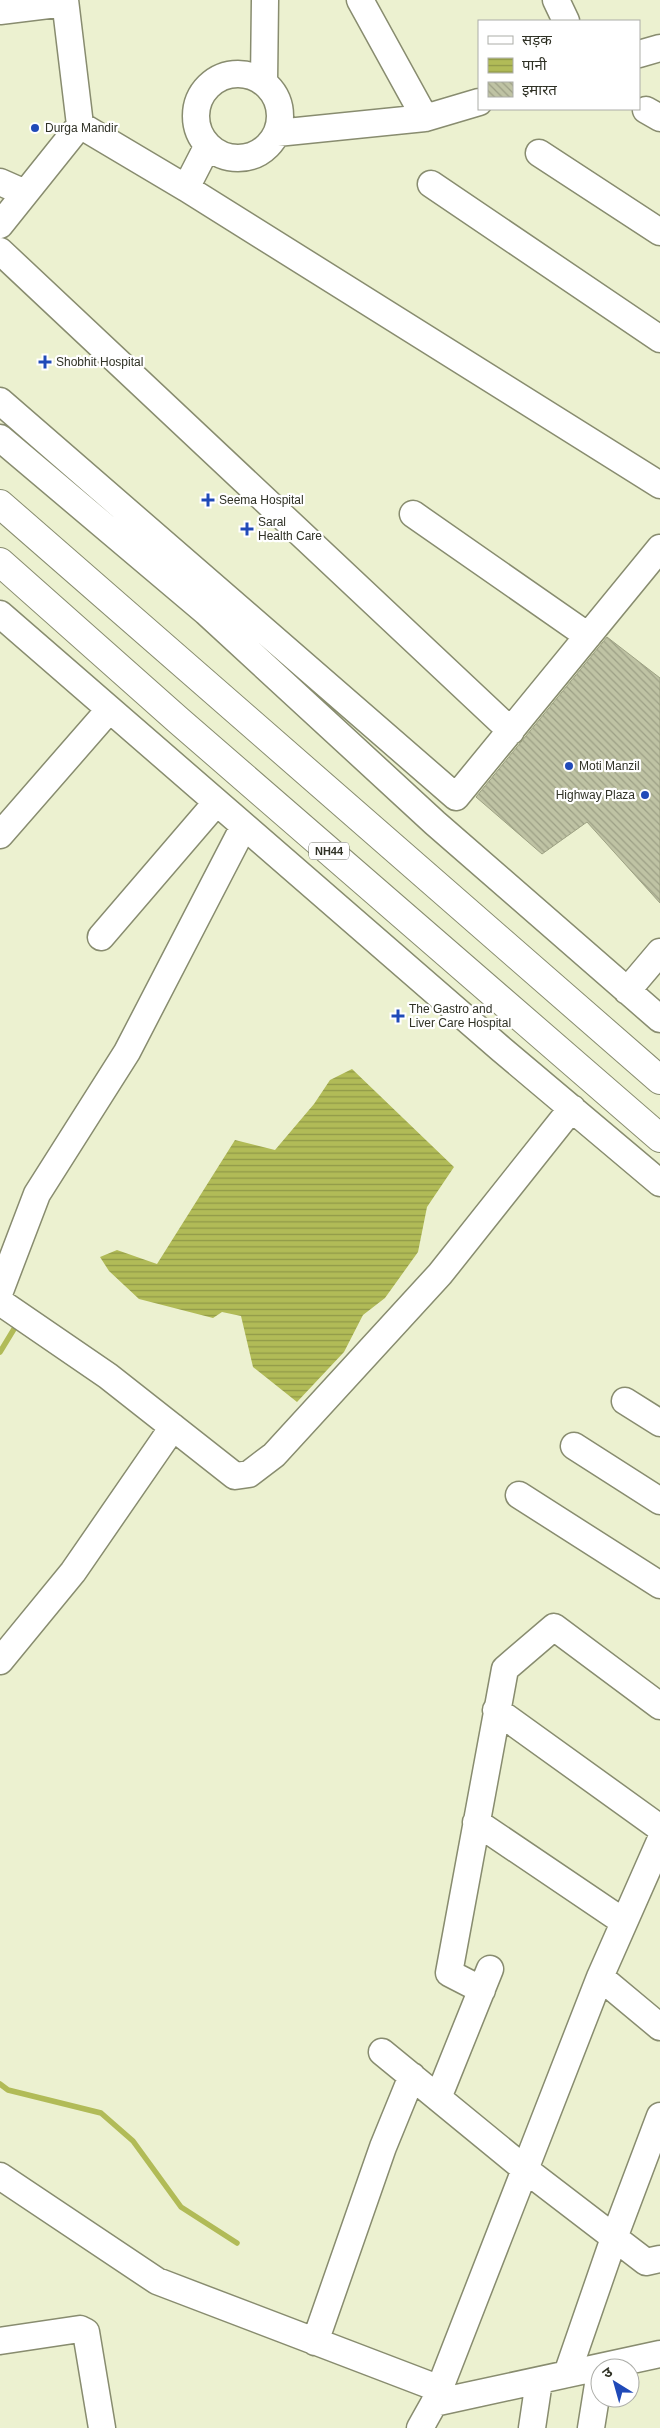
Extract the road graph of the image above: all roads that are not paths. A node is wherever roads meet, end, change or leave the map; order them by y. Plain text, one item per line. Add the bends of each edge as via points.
1 (264, 0) edge
2 (360, 0) edge
3 (556, 0) edge
4 (65, 2) edge
5 (0, 11) edge
6 (566, 20) edge
7 (660, 48) edge
8 (640, 54) edge
9 (264, 82) junction
10 (478, 102) edge
11 (425, 118) junction
12 (80, 125) junction
13 (277, 133) junction
14 (207, 147) junction
15 (538, 153) dead end
16 (0, 182) edge
17 (431, 184) dead end
18 (186, 188) junction
19 (25, 193) junction
20 (0, 225) edge
21 (660, 232) edge
22 (0, 251) edge
23 (660, 339) edge
24 (0, 400) edge
25 (0, 438) edge
26 (660, 485) edge
27 (0, 504) edge
28 (413, 514) dead end
29 (660, 548) edge
30 (0, 562) edge
31 (0, 614) edge
32 (588, 636) junction
33 (109, 710) junction
34 (511, 731) junction
35 (216, 803) junction
36 (244, 826) junction
37 (0, 835) edge
38 (101, 936) dead end
39 (660, 952) edge
40 (627, 990) junction
41 (660, 1019) edge
42 (660, 1080) edge
43 (572, 1108) junction
44 (660, 1138) edge
45 (660, 1182) edge
46 (1, 1304) edge
47 (625, 1401) dead end
48 (660, 1423) edge
49 (173, 1427) junction
50 (574, 1446) dead end
51 (519, 1495) dead end
52 (660, 1501) edge
53 (660, 1585) edge
54 (0, 1661) edge
55 (660, 1706) edge
56 (496, 1710) junction
57 (476, 1822) junction
58 (660, 1828) edge
59 (660, 1841) edge
60 (624, 1922) junction
61 (600, 1977) junction
62 (660, 2027) edge
63 (382, 2052) dead end
64 (412, 2076) junction
65 (438, 2098) junction
66 (660, 2116) edge
67 (526, 2170) junction
68 (0, 2176) edge
69 (614, 2238) junction
70 (655, 2264) edge
71 (0, 2341) edge
72 (316, 2342) junction
73 (660, 2354) edge
74 (640, 2359) edge
75 (590, 2371) edge
76 (567, 2374) junction
77 (539, 2381) junction
78 (437, 2396) junction
79 (594, 2408) edge
80 (102, 2428) edge
81 (420, 2428) edge
82 (532, 2428) edge
83 (591, 2428) edge

1 - 9 street
2 - 11 street
3 - 6 street
4 - 5 street
4 - 12 street
7 - 8 street
9 - 13 street via 274,93 281,111
9 - 14 street via 251,75 230,74 211,83 197,102 195,124
10 - 11 street
11 - 13 street
12 - 18 street
12 - 19 street
13 - 14 street via 262,152 241,159 214,153
14 - 18 street
15 - 21 street
16 - 19 street
17 - 23 street
18 - 26 street
19 - 20 street
22 - 34 street
24 - 34 street via 456,797
25 - 40 street via 206,612 435,823
27 - 42 highway
28 - 32 street
29 - 32 street
30 - 44 highway, NH44
31 - 33 street
32 - 34 street
33 - 35 street
33 - 37 street
35 - 36 street
35 - 38 street
36 - 43 street
36 - 46 street via 127,1052 37,1194
39 - 40 street
40 - 41 street
43 - 45 street
43 - 49 street via 440,1274 274,1455 249,1474 235,1476
46 - 49 street via 108,1376
47 - 48 street
49 - 54 street via 73,1572
50 - 52 street
51 - 53 street
55 - 56 street via 554,1627 505,1669
56 - 57 street
56 - 58 street
57 - 60 street
57 - 65 street via 449,1973 486,1980
59 - 60 street
60 - 61 street
61 - 62 street
61 - 67 street
63 - 64 street
64 - 65 street
64 - 72 street via 383,2147
65 - 67 street
66 - 69 street
67 - 69 street
67 - 78 street
68 - 72 street via 156,2280
69 - 70 street
69 - 76 street
71 - 80 street via 80,2329 86,2332
72 - 78 street
73 - 74 street
75 - 76 street
76 - 77 street
77 - 78 street
77 - 82 street
78 - 81 street
79 - 83 street

